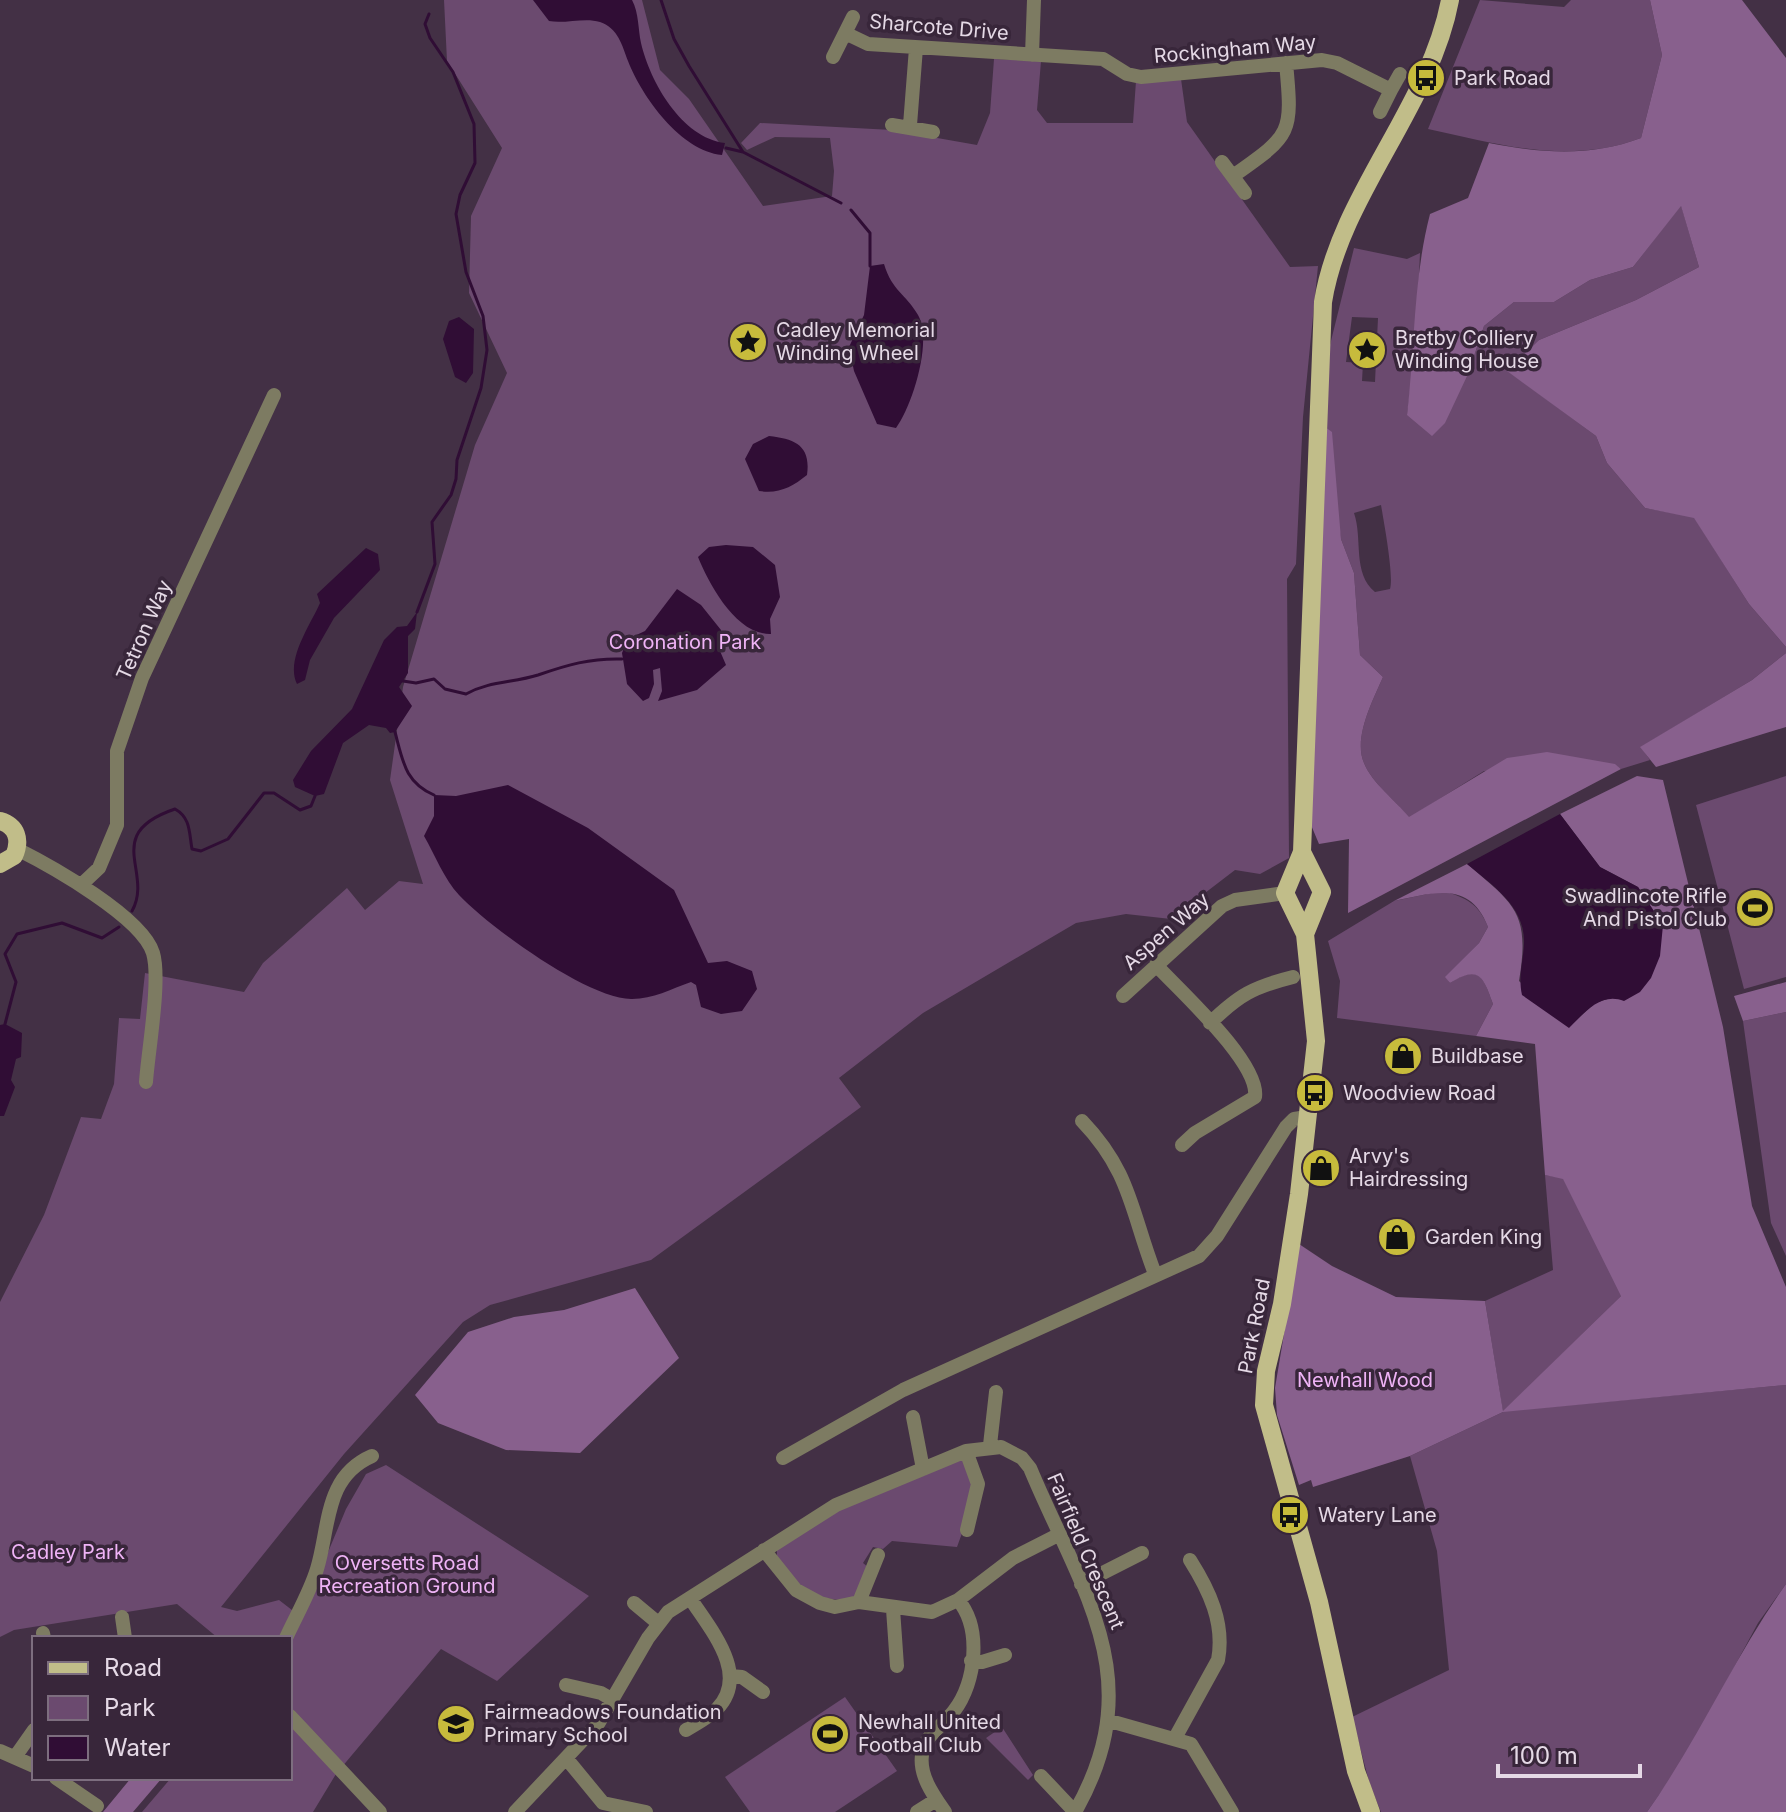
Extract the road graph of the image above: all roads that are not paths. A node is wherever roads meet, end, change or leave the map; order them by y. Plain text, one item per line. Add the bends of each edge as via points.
1 (1034, 0) edge
2 (1450, 0) edge
3 (853, 17) dead end
4 (845, 33) junction
5 (916, 48) junction
6 (1032, 55) junction
7 (833, 57) dead end
8 (1286, 63) junction
9 (1400, 74) dead end
10 (1391, 90) junction
11 (1380, 112) dead end
12 (892, 125) dead end
13 (910, 125) junction
14 (933, 132) dead end
15 (1222, 162) dead end
16 (1233, 176) junction
17 (1245, 193) dead end
18 (274, 395) dead end
19 (0, 821) edge
20 (17, 849) junction
21 (1302, 852) junction
22 (0, 864) edge
23 (1314, 875) junction
24 (81, 885) junction
25 (1290, 892) junction
26 (1317, 903) junction
27 (1305, 934) junction
28 (1156, 965) junction
29 (1293, 977) dead end
30 (1123, 996) dead end
31 (1210, 1023) junction
32 (146, 1082) dead end
33 (1307, 1117) junction
34 (1082, 1121) dead end
35 (1182, 1145) dead end
36 (1155, 1274) junction
37 (996, 1392) dead end
38 (913, 1417) dead end
39 (990, 1445) junction
40 (966, 1451) junction
41 (372, 1456) dead end
42 (783, 1458) dead end
43 (923, 1469) junction
44 (967, 1530) dead end
45 (1058, 1535) junction
46 (764, 1550) junction
47 (1142, 1553) dead end
48 (878, 1555) dead end
49 (1190, 1560) dead end
50 (1081, 1584) junction
51 (690, 1598) junction
52 (958, 1600) junction
53 (859, 1602) junction
54 (634, 1603) dead end
55 (893, 1609) junction
56 (122, 1617) dead end
57 (658, 1623) junction
58 (125, 1636) edge
59 (287, 1636) edge
60 (1005, 1655) dead end
61 (971, 1661) junction
62 (897, 1666) dead end
63 (730, 1676) junction
64 (566, 1685) dead end
65 (763, 1692) dead end
66 (613, 1700) junction
67 (292, 1718) edge
68 (1110, 1721) junction
69 (686, 1730) dead end
70 (32, 1733) edge
71 (1175, 1738) junction
72 (0, 1751) edge
73 (15, 1757) junction
74 (566, 1758) junction
75 (32, 1765) edge
76 (1041, 1776) dead end
77 (59, 1780) edge
78 (97, 1806) dead end
79 (940, 1806) edge
80 (613, 1810) edge
81 (380, 1812) edge
82 (515, 1812) edge
83 (646, 1812) edge
84 (917, 1812) edge
85 (1075, 1812) edge
86 (1232, 1812) edge
87 (1371, 1812) edge

1 - 6 street
2 - 21 main road, Park Road via 1437,41 1326,281
3 - 4 street, Sharcote Drive
4 - 5 street, Sharcote Drive via 868,44
4 - 7 street, Sharcote Drive
5 - 6 street, Sharcote Drive
5 - 13 street
6 - 8 street, Rockingham Way via 1103,59 1141,77
8 - 10 street, Rockingham Way via 1330,61
8 - 16 street via 1291,110 1287,128 1272,149
9 - 10 street
10 - 11 street
12 - 13 street
13 - 14 street
15 - 16 street
16 - 17 street
18 - 24 street, Tetron Way via 142,678 117,751 117,825 99,868
19 - 20 main road via 13,828
20 - 22 main road
20 - 24 street
21 - 23 main road, Park Road
21 - 25 main road, Park Road
23 - 25 main road via 1302,872
23 - 26 main road, Park Road via 1322,892
24 - 32 street via 142,935 152,950 155,973
25 - 26 main road via 1305,909
25 - 27 main road, Park Road
25 - 28 street, Aspen Way via 1222,906
26 - 27 main road, Park Road
27 - 33 main road, Park Road via 1316,1041
28 - 30 street, Aspen Way
28 - 31 street
29 - 31 street via 1255,986
31 - 35 street via 1244,1062 1256,1086 1255,1097
33 - 36 street via 1286,1127 1208,1247 1184,1264
33 - 87 main road, Park Road via 1264,1405 1319,1602 1356,1771
34 - 36 street via 1112,1154 1126,1181
36 - 42 street via 903,1390
37 - 39 street
38 - 43 street
39 - 40 street
39 - 45 street, Fairfield Crescent via 1011,1451 1030,1468
40 - 43 street
40 - 44 street via 978,1484
41 - 59 street via 346,1473 334,1495 317,1569
43 - 46 street via 836,1505
45 - 50 street, Fairfield Crescent
45 - 52 street via 1013,1558
46 - 51 street
46 - 53 street via 796,1590 809,1598 835,1607
47 - 50 street
48 - 53 street
49 - 71 street via 1214,1597 1221,1647
50 - 68 street, Fairfield Crescent via 1107,1654
51 - 57 street
51 - 63 street via 722,1645
52 - 55 street via 932,1612
52 - 61 street via 972,1622
53 - 55 street
54 - 57 street
55 - 62 street
56 - 58 street
57 - 66 street
60 - 61 street
61 - 79 street via 962,1699 931,1733 922,1754 924,1776
63 - 65 street via 742,1677
63 - 69 street via 727,1696 716,1710
64 - 66 street
66 - 74 street
67 - 81 street
68 - 71 street
68 - 85 street, Fairfield Crescent
70 - 73 street
71 - 86 street via 1200,1754
72 - 73 street
73 - 75 street
74 - 80 street via 592,1793
74 - 82 street
76 - 85 street
77 - 78 street
79 - 84 street
80 - 83 street

